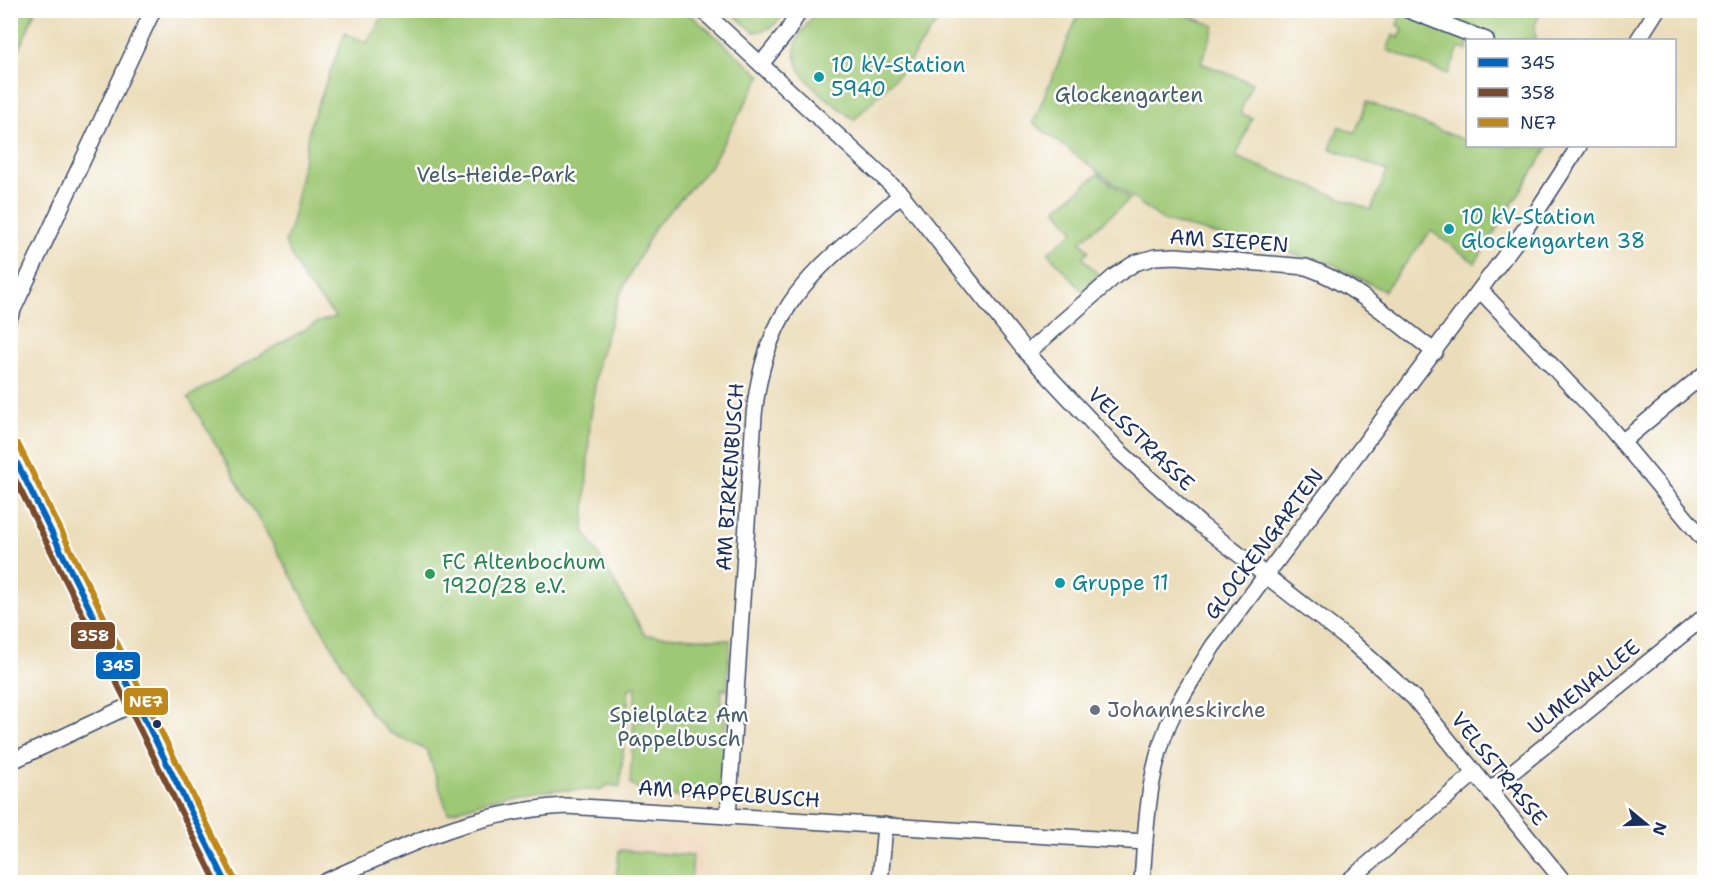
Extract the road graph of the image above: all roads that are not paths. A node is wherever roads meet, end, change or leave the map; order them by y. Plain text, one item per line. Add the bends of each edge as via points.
1 (153, 10) edge
2 (702, 10) edge
3 (800, 10) edge
4 (1408, 10) edge
5 (1657, 10) edge
6 (1483, 39) edge
7 (1639, 39) edge
8 (761, 64) junction
9 (1578, 147) edge
10 (901, 194) junction
11 (1480, 290) junction
12 (10, 316) edge
13 (1435, 352) junction
14 (1027, 353) junction
15 (1704, 374) edge
16 (1622, 442) junction
17 (10, 448) edge
18 (1704, 540) edge
19 (1267, 575) junction
20 (1704, 617) edge
21 (137, 702) junction
22 (10, 762) edge
23 (1475, 773) junction
24 (1490, 790) junction
25 (728, 817) junction
26 (885, 825) junction
27 (1145, 842) junction
28 (226, 882) edge
29 (324, 882) edge
30 (880, 882) edge
31 (1142, 882) edge
32 (1347, 882) edge
33 (1564, 882) edge

1 - 12 street
2 - 8 street, VELSSTRASSE
3 - 8 street
4 - 6 street
5 - 7 street
8 - 10 street, VELSSTRASSE
9 - 11 street, GLOCKENGARTEN
10 - 14 street, VELSSTRASSE
10 - 25 street, AM BIRKENBUSCH via 811,274 780,319 765,350 754,415
11 - 13 street, GLOCKENGARTEN
11 - 16 street
13 - 14 street, AM SIEPEN via 1322,272 1306,267 1176,256 1135,263 1115,276
13 - 19 street, GLOCKENGARTEN
14 - 19 street, VELSSTRASSE via 1119,451 1201,525
15 - 16 street
16 - 18 street
17 - 21 street
19 - 23 street, VELSSTRASSE via 1414,698
19 - 27 street, GLOCKENGARTEN via 1214,646 1175,710 1151,785
20 - 24 street, ULMENALLEE
21 - 22 street
21 - 28 street
23 - 24 street, VELSSTRASSE
23 - 32 street
24 - 33 street, VELSSTRASSE
25 - 26 street, AM PAPPELBUSCH
25 - 29 street, AM PAPPELBUSCH via 566,806 503,812 450,827
26 - 27 street, AM PAPPELBUSCH
26 - 30 street
27 - 31 street, GLOCKENGARTEN

